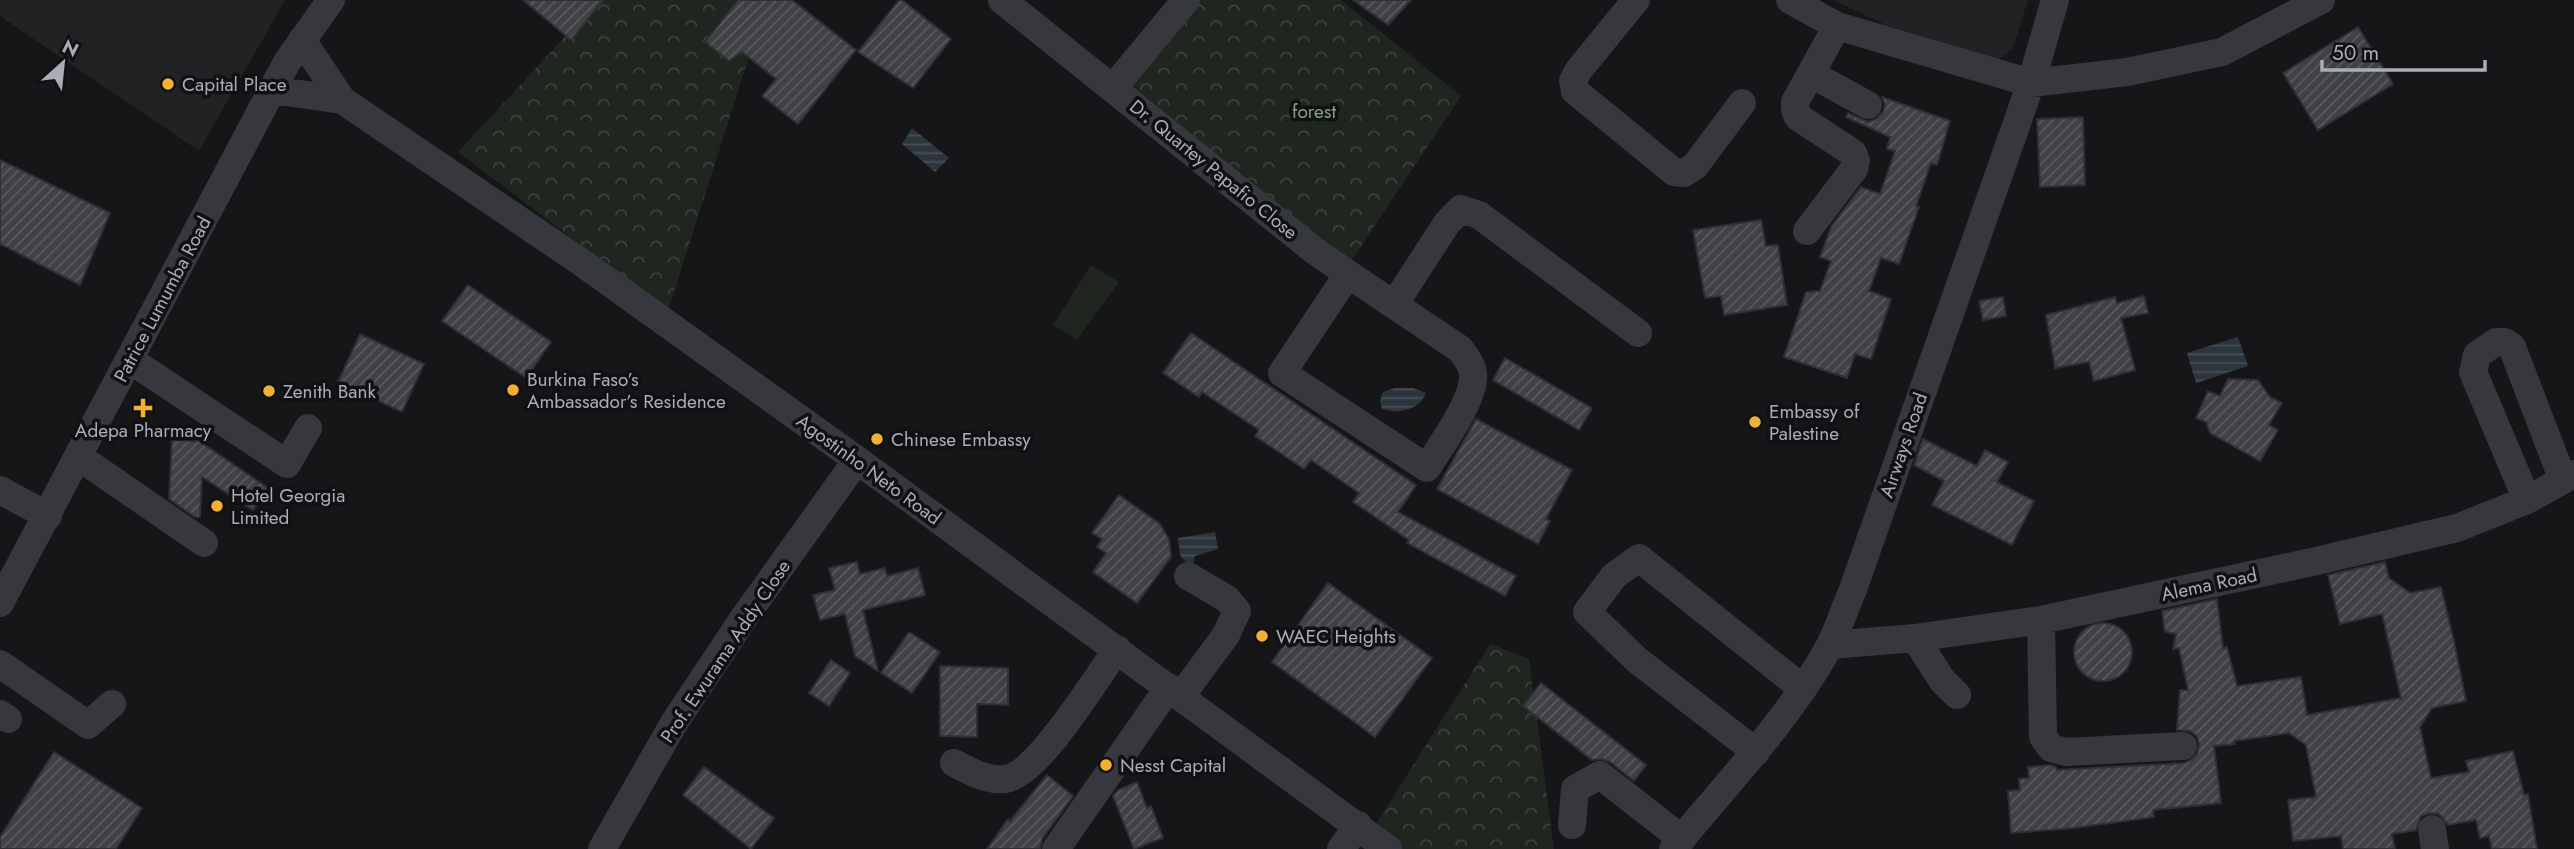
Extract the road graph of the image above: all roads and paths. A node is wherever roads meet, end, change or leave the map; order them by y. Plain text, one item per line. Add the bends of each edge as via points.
1 (331, 0) edge
2 (1002, 0) edge
3 (1186, 0) edge
4 (1636, 0) edge
5 (1790, 0) edge
6 (2055, 0) edge
7 (2321, 0) edge
8 (2287, 8) edge
9 (1837, 26) junction
10 (302, 40) junction
11 (1811, 74) junction
12 (2031, 83) junction
13 (1113, 88) junction
14 (272, 89) junction
15 (342, 100) junction
16 (1742, 103) dead end
17 (1868, 105) dead end
18 (1807, 231) dead end
19 (1348, 274) junction
20 (1394, 305) junction
21 (1638, 333) dead end
22 (130, 360) junction
23 (308, 428) dead end
24 (79, 457) junction
25 (857, 460) junction
26 (2569, 477) edge
27 (0, 490) edge
28 (2528, 500) junction
29 (48, 516) junction
30 (204, 543) dead end
31 (1188, 576) dead end
32 (0, 603) edge
33 (2041, 620) junction
34 (1915, 638) junction
35 (1830, 645) junction
36 (1117, 649) junction
37 (0, 664) edge
38 (1803, 689) junction
39 (1175, 692) junction
40 (1957, 695) dead end
41 (113, 704) dead end
42 (2183, 746) dead end
43 (1756, 752) junction
44 (954, 763) dead end
45 (1358, 825) junction
46 (1572, 825) dead end
47 (1678, 844) edge
48 (602, 849) edge
49 (1056, 849) edge
50 (1340, 849) edge
51 (1388, 849) edge

1 - 10 street, Patrice Lumumba Road
2 - 13 street, Dr. Quartey Papafio Close
3 - 13 street, Dr. Quartey Papafio Close
4 - 16 street via 1578,71 1575,91 1674,172 1684,173 1695,166
5 - 9 street
6 - 12 street, Airways Road
7 - 8 street
8 - 12 street via 2222,52 2127,72
9 - 11 street
9 - 12 street
10 - 14 street, Patrice Lumumba Road
10 - 15 street, Agostinho Neto Road
11 - 17 street
11 - 18 street via 1795,102 1798,117 1853,153 1856,161
12 - 35 street, Airways Road
13 - 19 street, Dr. Quartey Papafio Close
14 - 15 street, Agostinho Neto Road
14 - 22 street, Patrice Lumumba Road
15 - 25 street, Agostinho Neto Road via 581,262
19 - 20 street, Dr. Quartey Papafio Close
19 - 20 street, Dr. Quartey Papafio Close via 1282,373 1427,468 1469,397 1474,375 1460,349
20 - 21 street via 1461,209 1479,215
22 - 23 street via 287,464
22 - 24 street, Patrice Lumumba Road
24 - 29 street, Patrice Lumumba Road
24 - 30 street
25 - 36 street, Agostinho Neto Road
25 - 48 street, Prof. Ewurama Addy Close via 674,723
26 - 28 street, Alema Road
26 - 28 street via 2512,347 2496,342 2477,355 2473,372
27 - 29 street
28 - 33 street, Alema Road via 2457,528
29 - 32 street, Patrice Lumumba Road
31 - 39 street via 1227,599 1237,611 1226,635
33 - 34 street, Alema Road
33 - 42 street via 2043,737 2051,748 2066,752
34 - 35 street, Alema Road
34 - 40 street
35 - 38 street, Airways Road
36 - 39 street, Agostinho Neto Road
36 - 44 street via 1056,737 1018,774 1005,779 977,775
37 - 41 street via 88,725
38 - 43 street, Airways Road
38 - 43 street via 1639,558 1614,576 1587,612 1637,660
39 - 45 street, Agostinho Neto Road
39 - 49 street
43 - 47 street, Airways Road
45 - 50 street
45 - 51 street, Agostinho Neto Road
46 - 47 street via 1575,789 1600,775 1651,812

